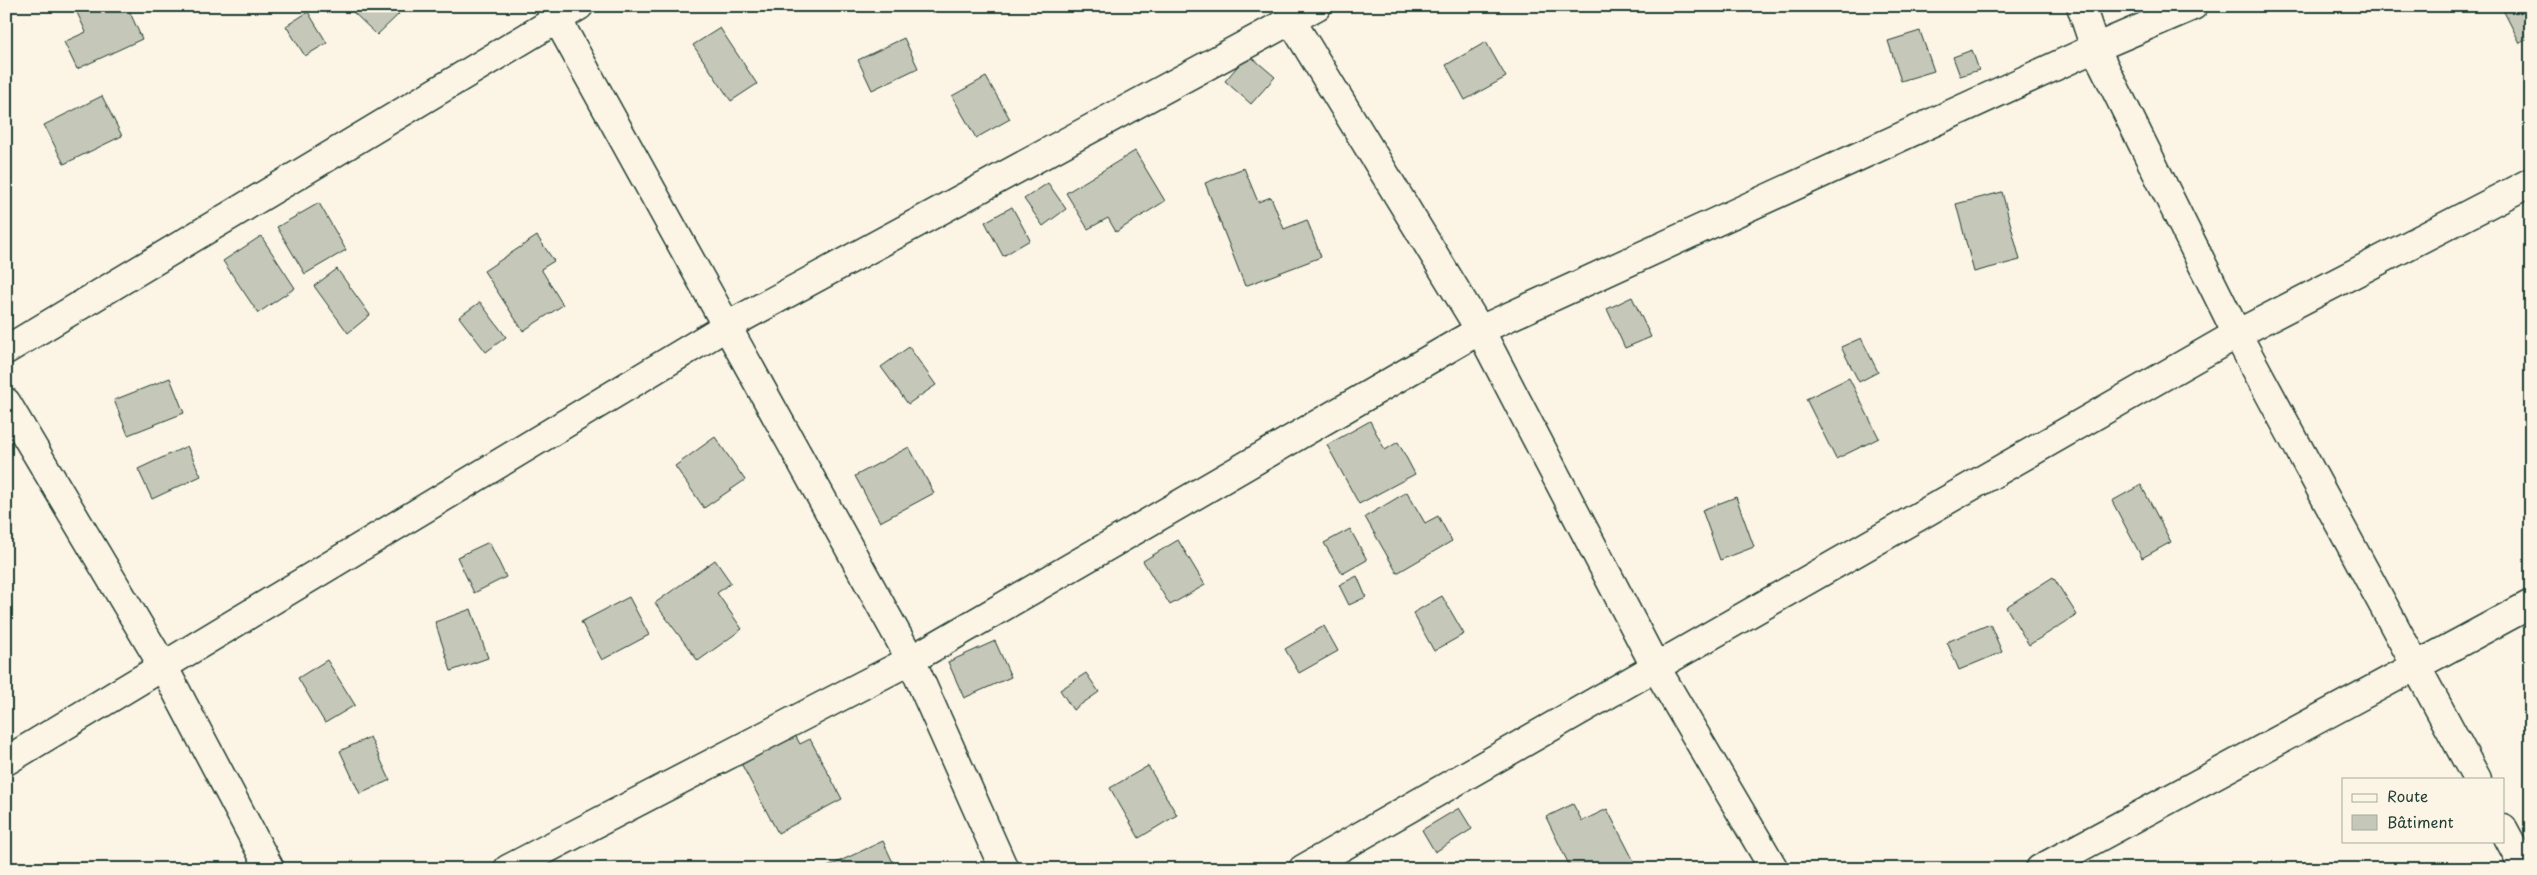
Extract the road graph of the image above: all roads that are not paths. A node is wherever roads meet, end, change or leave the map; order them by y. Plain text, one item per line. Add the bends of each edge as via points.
1 (1317, 6) edge
2 (2081, 6) edge
3 (2193, 6) edge
4 (562, 10) edge
5 (1291, 20) junction
6 (2095, 48) junction
7 (2531, 182) edge
8 (727, 326) junction
9 (1480, 330) junction
10 (2237, 334) junction
11 (6, 350) edge
12 (6, 402) edge
13 (2531, 604) edge
14 (911, 660) junction
15 (163, 666) junction
16 (1654, 666) junction
17 (2417, 666) junction
18 (6, 761) edge
19 (2476, 778) edge
20 (2504, 830) edge
21 (270, 869) edge
22 (508, 869) edge
23 (1004, 869) edge
24 (1303, 869) edge
25 (1774, 869) edge
26 (2040, 869) edge
27 (2525, 869) edge

1 - 5 street
2 - 6 street
3 - 6 street
4 - 8 street
4 - 11 street
5 - 8 street
5 - 9 street
6 - 9 street
6 - 10 street
7 - 10 street
8 - 14 street
8 - 15 street
9 - 14 street
9 - 16 street
10 - 16 street
10 - 17 street
12 - 15 street
13 - 17 street
14 - 22 street
14 - 23 street
15 - 18 street
15 - 21 street
16 - 24 street
16 - 25 street
17 - 19 street
17 - 26 street
20 - 27 street

